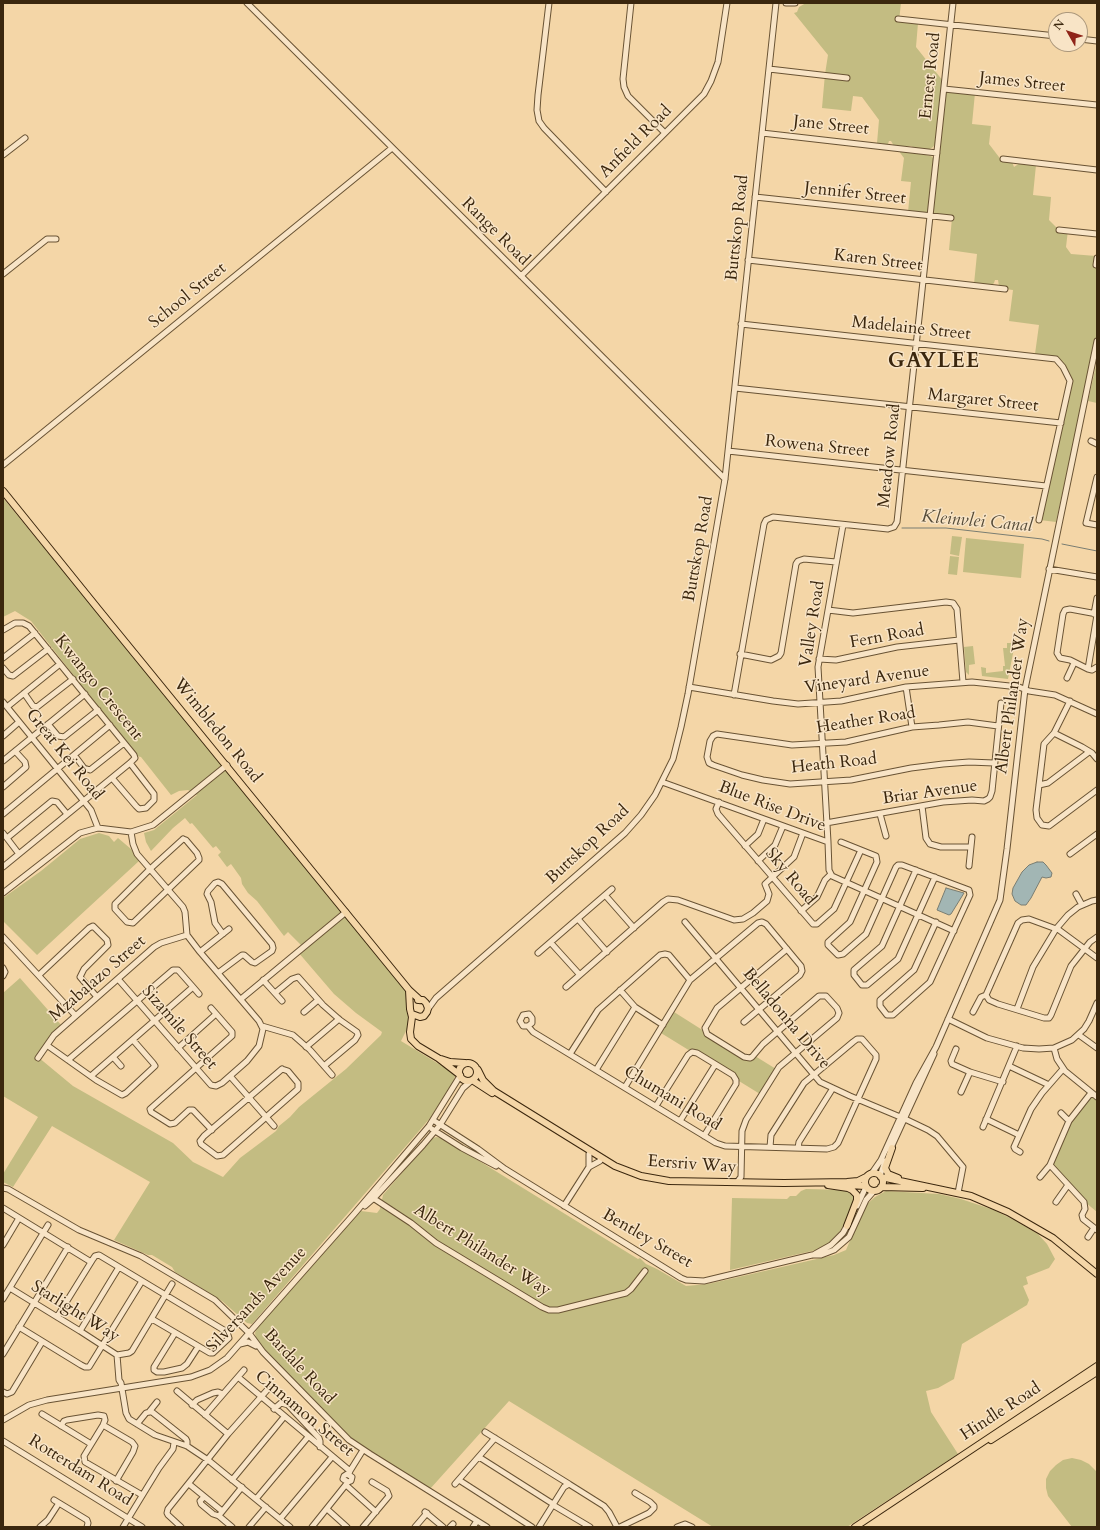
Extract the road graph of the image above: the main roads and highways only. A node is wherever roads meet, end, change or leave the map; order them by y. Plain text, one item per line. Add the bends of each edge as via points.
1 (3, 490) edge
2 (409, 990) junction
3 (422, 1000) junction
4 (411, 1005) junction
5 (412, 1014) junction
6 (421, 1017) junction
7 (411, 1030) junction
8 (438, 1058) junction
9 (465, 1063) junction
10 (478, 1070) junction
11 (460, 1076) junction
12 (472, 1080) junction
13 (892, 1148) road end
14 (869, 1175) junction
15 (881, 1176) junction
16 (828, 1185) junction
17 (925, 1186) junction
18 (865, 1187) junction
19 (881, 1187) junction
20 (933, 1188) junction
21 (846, 1226) road end
22 (1041, 1231) junction
23 (1097, 1274) edge
24 (1097, 1280) edge
25 (1097, 1366) edge
26 (1097, 1372) edge
27 (922, 1483) junction
28 (855, 1527) edge

1 - 2 main road, Wimbledon Road
2 - 3 main road, Wimbledon Road
2 - 4 main road
3 - 4 main road
3 - 6 main road via 428,1009
4 - 5 main road
5 - 6 main road
5 - 7 main road
6 - 7 main road
7 - 8 main road via 413,1042
8 - 9 main road
8 - 11 main road
9 - 10 main road via 473,1064
9 - 11 main road via 460,1068
10 - 12 main road
10 - 14 main road, Eersriv Way via 483,1080 494,1091 624,1170 650,1178 669,1181 739,1179 747,1182 847,1182 858,1181
11 - 12 main road via 464,1080
12 - 16 main road, Eersriv Way via 600,1161 649,1182
13 - 17 main road via 885,1168 888,1174
14 - 15 main road via 876,1173
14 - 18 main road via 864,1182
15 - 17 main road
15 - 19 main road
16 - 18 main road, Eersriv Way
16 - 21 main road via 848,1188 857,1195
17 - 20 main road
18 - 19 main road via 874,1192
19 - 20 main road
20 - 22 main road via 981,1200
22 - 23 main road
22 - 24 main road
25 - 27 main road, Hindle Road
26 - 27 main road, Hindle Road
27 - 28 main road, Hindle Road

